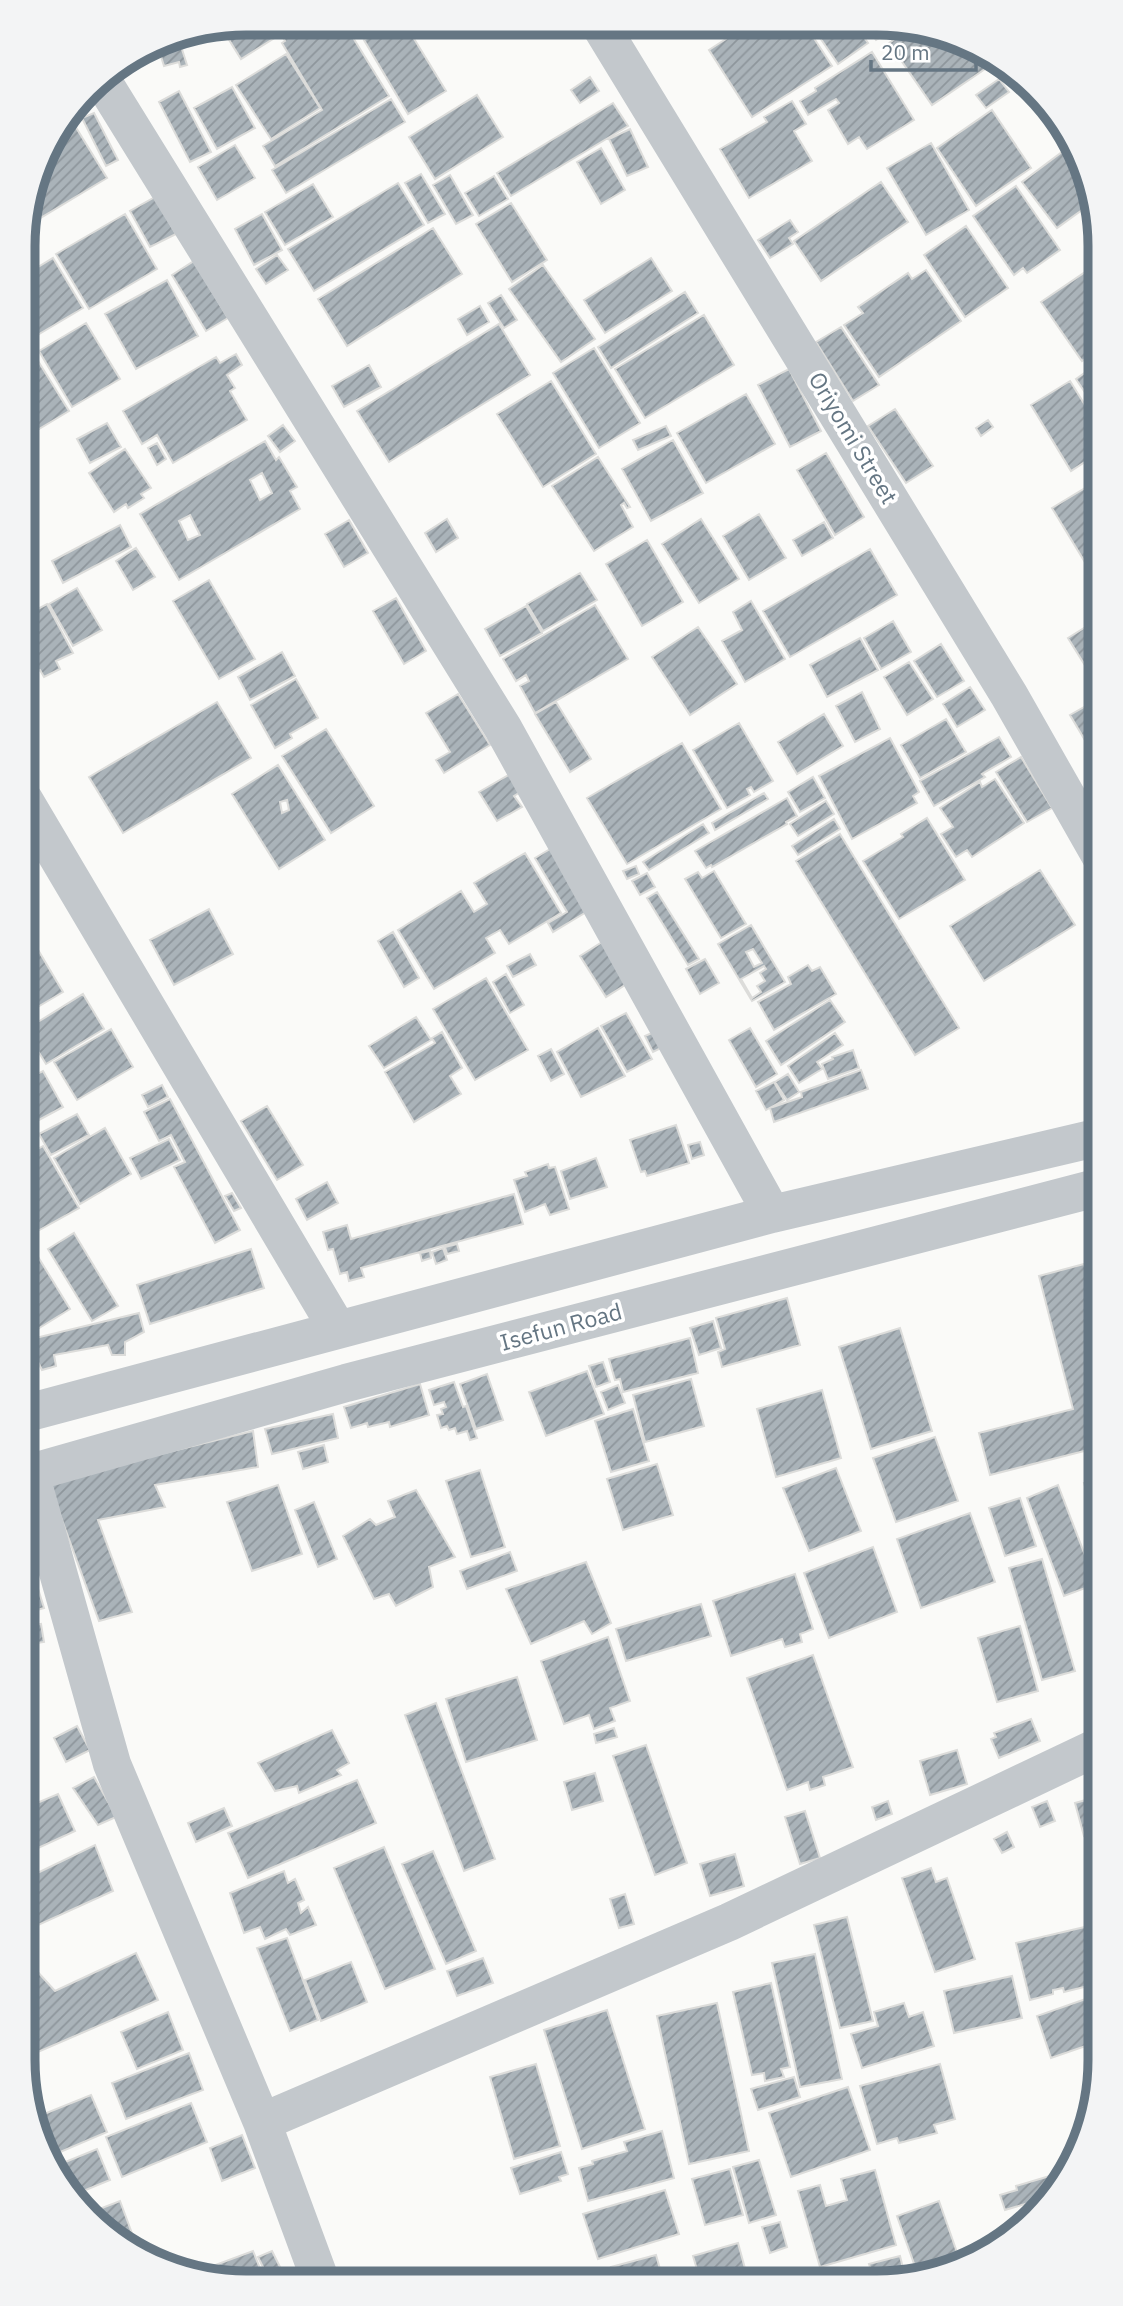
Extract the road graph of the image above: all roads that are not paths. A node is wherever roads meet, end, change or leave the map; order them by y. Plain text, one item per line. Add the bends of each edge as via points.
1 (606, 35) edge
2 (106, 88) edge
3 (35, 819) edge
4 (1088, 834) edge
5 (1088, 1140) edge
6 (1088, 1190) edge
7 (772, 1214) junction
8 (338, 1330) junction
9 (35, 1411) edge
10 (35, 1472) edge
11 (35, 1501) edge
12 (1088, 1751) edge
13 (262, 2122) junction
14 (317, 2271) edge

1 - 4 street, Oriyomi Street via 1009,695
2 - 7 street via 503,728
3 - 8 street
5 - 7 street
6 - 10 street, Isefun Road via 346,1383
7 - 8 street
8 - 9 street
11 - 13 street via 112,1764
12 - 13 street via 729,1922
13 - 14 street

